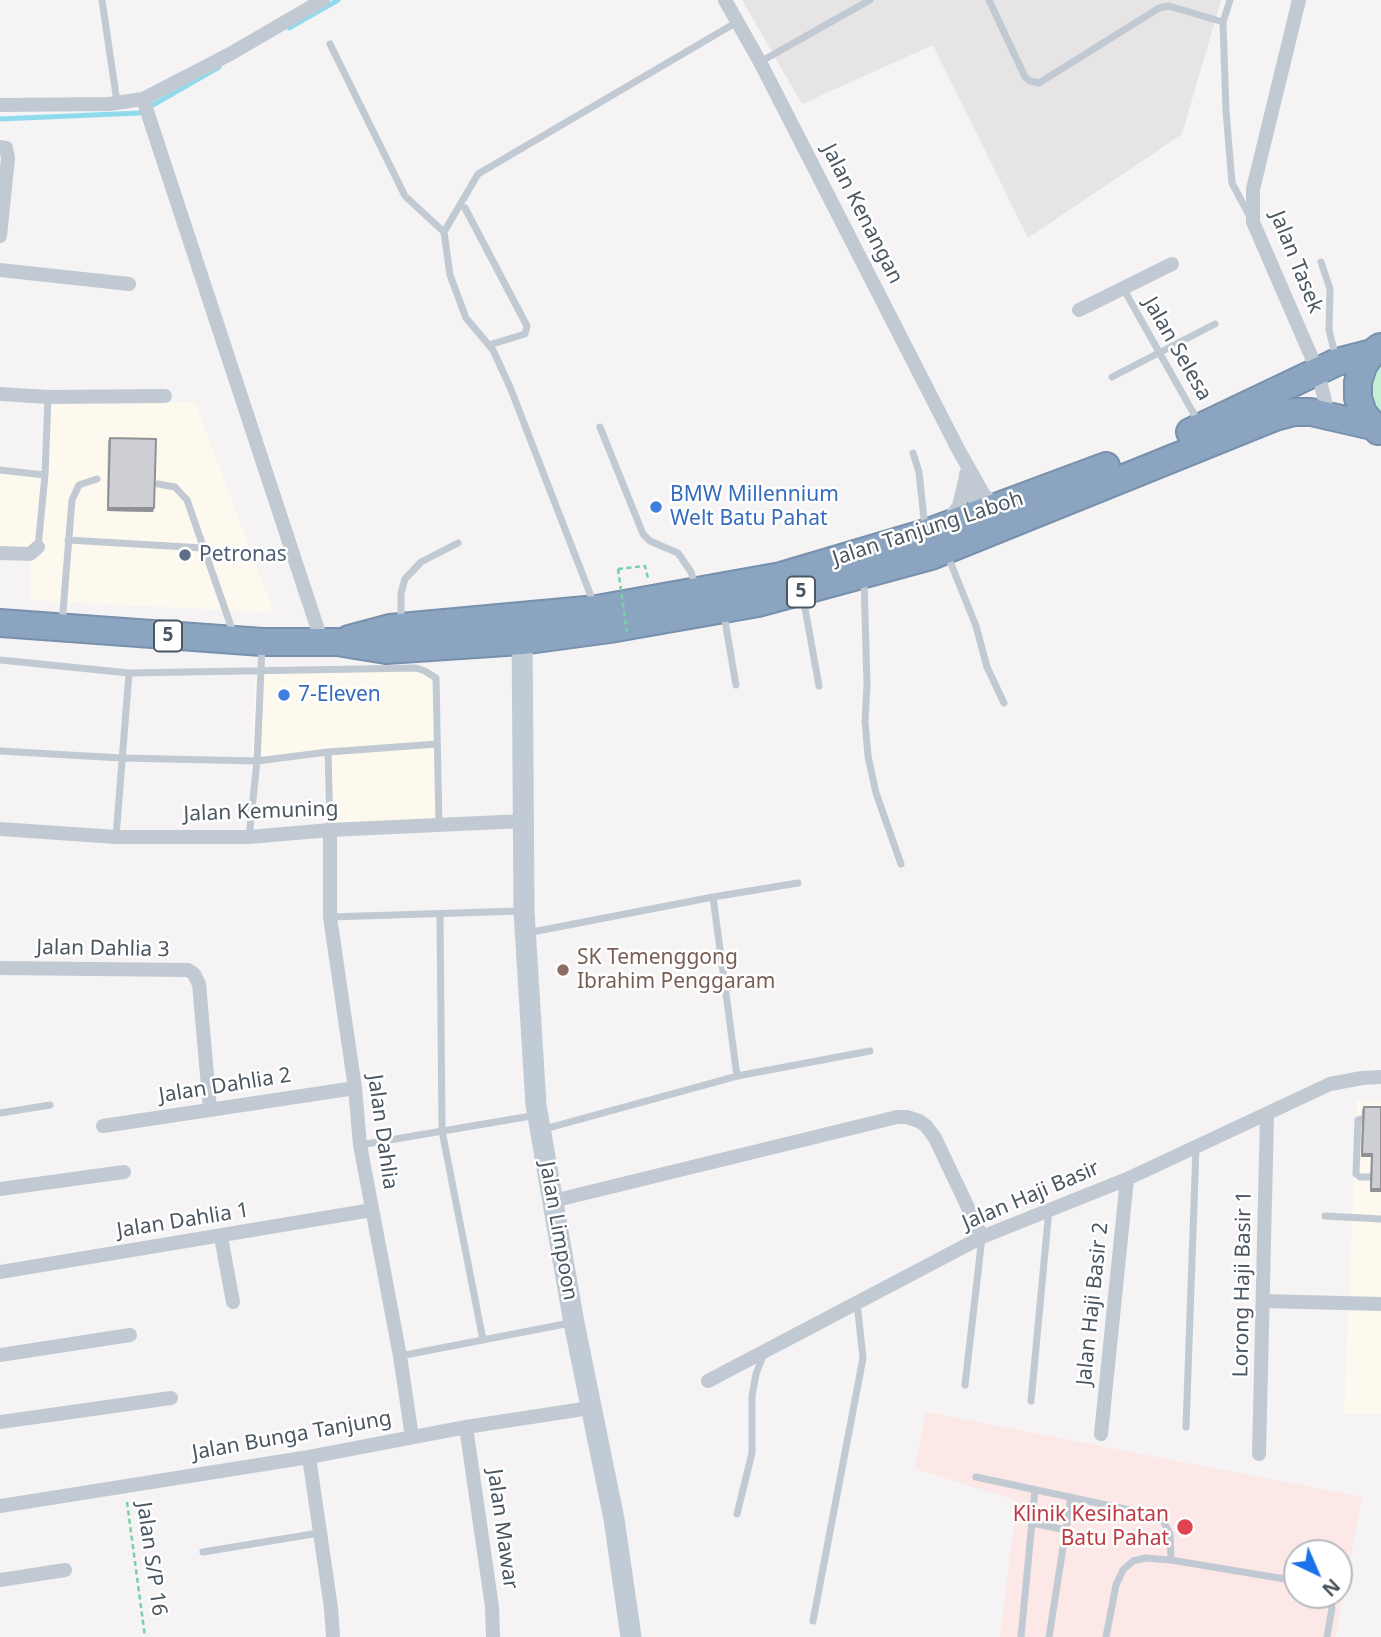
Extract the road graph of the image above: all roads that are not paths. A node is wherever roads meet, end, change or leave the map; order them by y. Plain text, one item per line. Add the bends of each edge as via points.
1 (102, 0) edge
2 (323, 0) edge
3 (725, 0) edge
4 (870, 0) edge
5 (989, 0) edge
6 (1230, 0) edge
7 (1299, 0) edge
8 (738, 22) junction
9 (1223, 22) junction
10 (330, 44) dead end
11 (760, 62) junction
12 (1, 101) edge
13 (117, 102) junction
14 (145, 103) junction
15 (0, 146) edge
16 (466, 208) dead end
17 (1253, 222) junction
18 (444, 232) junction
19 (0, 236) edge
20 (1321, 262) dead end
21 (1172, 264) dead end
22 (0, 270) edge
23 (130, 284) dead end
24 (1123, 288) junction
25 (1079, 310) dead end
26 (1215, 324) dead end
27 (489, 345) junction
28 (1376, 349) edge
29 (1160, 354) junction
30 (1328, 367) junction
31 (1112, 377) dead end
32 (0, 394) edge
33 (165, 396) dead end
34 (48, 397) junction
35 (1328, 414) junction
36 (600, 427) dead end
37 (1202, 427) junction
38 (1377, 430) edge
39 (958, 449) junction
40 (913, 453) dead end
41 (0, 470) edge
42 (45, 475) junction
43 (966, 476) junction
44 (97, 479) dead end
45 (158, 484) edge
46 (989, 518) junction
47 (937, 537) junction
48 (68, 540) junction
49 (458, 543) dead end
50 (38, 547) joint
51 (203, 548) junction
52 (0, 553) edge
53 (864, 574) junction
54 (698, 591) junction
55 (802, 592) junction
56 (597, 609) junction
57 (723, 610) junction
58 (0, 623) edge
59 (401, 627) junction
60 (62, 628) junction
61 (522, 629) junction
62 (235, 640) junction
63 (262, 642) junction
64 (329, 642) junction
65 (0, 660) edge
66 (260, 672) junction
67 (129, 673) junction
68 (736, 685) dead end
69 (819, 685) dead end
70 (1004, 703) dead end
71 (437, 744) junction
72 (0, 751) edge
73 (328, 752) junction
74 (121, 758) junction
75 (257, 761) junction
76 (523, 821) junction
77 (439, 824) junction
78 (0, 829) edge
79 (330, 830) junction
80 (116, 836) junction
81 (249, 837) junction
82 (901, 864) dead end
83 (798, 883) dead end
84 (713, 897) junction
85 (524, 911) junction
86 (440, 914) junction
87 (330, 917) junction
88 (526, 933) junction
89 (0, 968) edge
90 (870, 1051) dead end
91 (737, 1076) junction
92 (1381, 1077) edge
93 (355, 1088) junction
94 (50, 1105) dead end
95 (210, 1109) junction
96 (0, 1113) edge
97 (1267, 1115) junction
98 (1362, 1119) edge
99 (539, 1122) junction
100 (103, 1126) dead end
101 (442, 1131) junction
102 (360, 1145) junction
103 (1196, 1148) junction
104 (124, 1172) dead end
105 (1371, 1177) edge
106 (1127, 1179) junction
107 (0, 1189) edge
108 (553, 1201) junction
109 (1049, 1209) junction
110 (372, 1210) junction
111 (1325, 1216) dead end
112 (1381, 1219) edge
113 (220, 1237) junction
114 (982, 1237) junction
115 (0, 1272) edge
116 (1264, 1301) junction
117 (857, 1302) junction
118 (233, 1303) dead end
119 (1381, 1304) edge
120 (574, 1322) junction
121 (130, 1335) dead end
122 (483, 1340) junction
123 (764, 1352) junction
124 (0, 1355) edge
125 (400, 1356) junction
126 (708, 1381) dead end
127 (965, 1385) dead end
128 (171, 1398) dead end
129 (1031, 1401) dead end
130 (590, 1408) junction
131 (0, 1422) edge
132 (466, 1427) junction
133 (1186, 1427) dead end
134 (1101, 1434) dead end
135 (412, 1437) junction
136 (1259, 1454) dead end
137 (309, 1457) junction
138 (976, 1477) dead end
139 (1035, 1490) junction
140 (1071, 1497) junction
141 (0, 1506) edge
142 (737, 1514) dead end
143 (1032, 1523) junction
144 (1066, 1530) junction
145 (320, 1533) junction
146 (203, 1552) dead end
147 (1171, 1560) junction
148 (65, 1570) dead end
149 (1283, 1579) edge
150 (0, 1580) edge
151 (1332, 1609) edge
152 (813, 1621) dead end
153 (333, 1637) edge
154 (493, 1637) edge
155 (631, 1637) edge
156 (1021, 1637) edge
157 (1049, 1637) edge
158 (1106, 1637) edge
159 (1327, 1637) edge

1 - 13 lane
2 - 14 street
3 - 8 street, Jalan Kenangan
4 - 11 lane
5 - 9 lane via 1025,77 1039,83 1159,8 1169,6
6 - 9 lane
7 - 17 street, Jalan Tasek via 1252,189
8 - 11 street, Jalan Kenangan
8 - 18 lane via 478,174
9 - 17 lane via 1232,183
10 - 18 lane via 405,195
11 - 39 street, Jalan Kenangan
12 - 13 street
13 - 14 street
14 - 64 street
15 - 19 street via 6,148 8,158
16 - 27 lane via 527,326 525,334
17 - 30 street, Jalan Tasek
18 - 27 lane via 450,275 466,318
20 - 30 lane via 1330,289
21 - 24 street
22 - 23 street
24 - 25 street
24 - 29 lane, Jalan Selesa
26 - 29 lane
27 - 56 lane via 510,387
28 - 30 highway, Jalan Tanjung Laboh / 5
28 - 38 highway, 5 via 1360,374 1358,398
29 - 31 lane
29 - 37 lane, Jalan Selesa
30 - 35 street, Jalan Tasek
30 - 37 highway, Jalan Tanjung Laboh / 5
32 - 34 street
33 - 34 street
34 - 42 lane
35 - 38 highway, Jalan Tanjung Laboh / 5
35 - 46 highway, Jalan Tanjung Laboh / 5 via 1294,412 1275,417
36 - 54 lane via 643,534 678,553
37 - 46 highway, Jalan Tanjung Laboh / 5
39 - 43 street, Jalan Kenangan
39 - 46 street, Jalan Kenangan via 985,497
40 - 47 lane
41 - 42 lane
42 - 50 lane
43 - 46 street, Jalan Kenangan
43 - 47 street via 959,506
44 - 48 lane via 79,485 76,491
45 - 51 lane via 175,487 187,500
46 - 47 highway, Jalan Tanjung Laboh / 5
47 - 53 highway, Jalan Tanjung Laboh / 5
47 - 54 highway, Jalan Tanjung Laboh / 5 via 781,576
47 - 70 lane
48 - 51 lane
48 - 60 lane
49 - 59 lane via 421,562 405,579
50 - 52 street via 30,554
51 - 62 lane
53 - 55 highway, Jalan Tanjung Laboh / 5
53 - 82 lane via 868,756
54 - 56 highway, Jalan Tanjung Laboh / 5
55 - 57 highway, Jalan Tanjung Laboh / 5
55 - 69 lane
56 - 61 highway, Jalan Tanjung Laboh / 5
57 - 61 highway, Jalan Tanjung Laboh / 5
57 - 68 lane
58 - 60 highway, Jalan Tanjung Laboh / 5
59 - 61 highway, Jalan Tanjung Laboh / 5
59 - 64 highway, Jalan Tanjung Laboh / 5
60 - 62 highway, Jalan Tanjung Laboh / 5
61 - 64 highway, Jalan Tanjung Laboh / 5 via 386,650
61 - 76 street, Jalan Limpoon
62 - 63 highway, Jalan Tanjung Laboh / 5
63 - 64 highway, Jalan Tanjung Laboh / 5
63 - 66 lane
65 - 67 lane
66 - 67 lane
66 - 71 lane via 425,671 436,678
66 - 75 lane
67 - 74 lane
71 - 73 lane
71 - 77 lane
72 - 74 lane
73 - 75 lane
73 - 79 lane
74 - 75 lane
74 - 80 lane
75 - 81 lane
76 - 77 street, Jalan Kemuning
76 - 85 street, Jalan Limpoon
77 - 79 street, Jalan Kemuning
78 - 80 street, Jalan Kemuning
79 - 81 street, Jalan Kemuning
79 - 87 street, Jalan Dahlia
80 - 81 street, Jalan Kemuning
83 - 84 lane
84 - 88 lane
84 - 91 lane
85 - 86 lane
85 - 88 street, Jalan Limpoon
86 - 87 lane
86 - 101 lane
87 - 93 street, Jalan Dahlia
88 - 99 street, Jalan Limpoon
89 - 95 street, Jalan Dahlia 3 via 188,970 194,974 199,984
90 - 91 lane
91 - 99 lane
92 - 97 street, Jalan Haji Basir via 1331,1084
93 - 95 street, Jalan Dahlia 2
93 - 102 street, Jalan Dahlia
94 - 96 lane
95 - 100 street, Jalan Dahlia 2
97 - 103 street, Jalan Haji Basir
97 - 116 street, Lorong Haji Basir 1
98 - 105 lane via 1358,1120 1356,1174
99 - 101 lane
99 - 108 street, Jalan Limpoon
101 - 102 lane
101 - 122 lane
102 - 110 street, Jalan Dahlia
103 - 106 street, Jalan Haji Basir
103 - 133 lane
104 - 107 street
106 - 109 street, Jalan Haji Basir
106 - 134 street, Jalan Haji Basir 2
108 - 114 street via 907,1117 926,1126 934,1138
108 - 120 street, Jalan Limpoon
109 - 114 street, Jalan Haji Basir
109 - 129 lane
110 - 113 street, Jalan Dahlia 1
110 - 125 street, Jalan Dahlia
111 - 112 lane
113 - 115 street, Jalan Dahlia 1
113 - 118 street
114 - 117 street, Jalan Haji Basir
114 - 127 lane
116 - 119 street
116 - 136 street, Lorong Haji Basir 1
117 - 123 street, Jalan Haji Basir
117 - 152 lane via 863,1358
120 - 122 lane
120 - 130 street, Jalan Limpoon
121 - 124 street
122 - 125 lane
123 - 126 street, Jalan Haji Basir
123 - 142 lane via 752,1396 752,1452
125 - 135 street, Jalan Dahlia
128 - 131 street
130 - 132 street, Jalan Bunga Tanjung
130 - 155 street, Jalan Limpoon via 614,1519
132 - 135 street, Jalan Bunga Tanjung
132 - 154 street, Jalan Mawar
135 - 137 street, Jalan Bunga Tanjung
137 - 141 street, Jalan Bunga Tanjung
137 - 145 street
138 - 139 lane
139 - 140 lane
139 - 143 lane
140 - 144 lane
140 - 147 lane via 1153,1515 1164,1522 1170,1534
143 - 144 lane
143 - 156 lane
144 - 157 lane
145 - 146 lane
145 - 153 street
147 - 149 lane
147 - 158 lane via 1145,1558 1123,1570
148 - 150 street
151 - 159 lane

